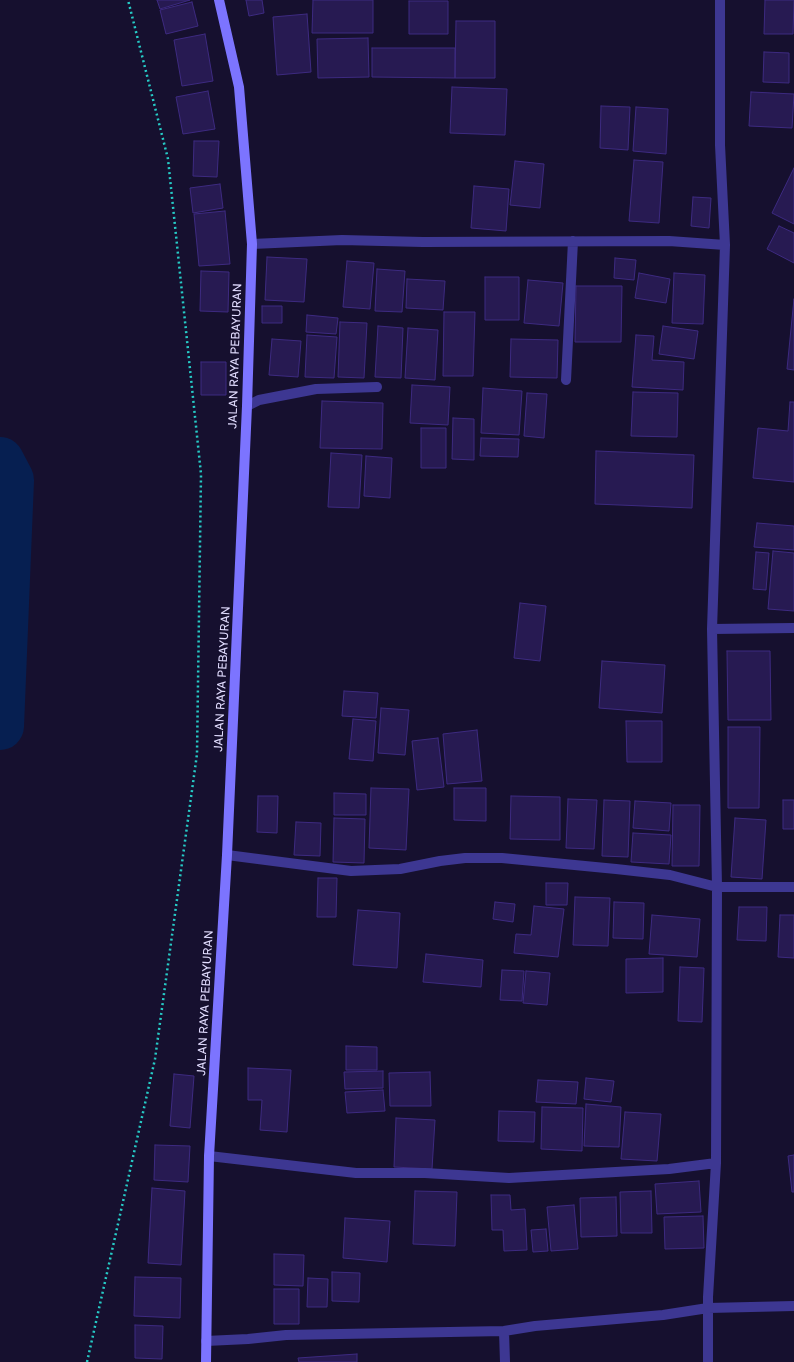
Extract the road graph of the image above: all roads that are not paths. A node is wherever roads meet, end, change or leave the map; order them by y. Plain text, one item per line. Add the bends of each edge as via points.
1 (219, 0) edge
2 (720, 0) edge
3 (573, 241) junction
4 (252, 244) junction
5 (725, 245) junction
6 (566, 380) dead end
7 (377, 387) dead end
8 (247, 406) junction
9 (794, 628) edge
10 (712, 629) junction
11 (226, 855) junction
12 (717, 887) junction
13 (794, 887) edge
14 (209, 1156) junction
15 (716, 1163) junction
16 (794, 1306) edge
17 (708, 1308) junction
18 (504, 1331) junction
19 (206, 1341) junction
20 (206, 1362) edge
21 (505, 1362) edge
22 (708, 1362) edge

1 - 4 main road, JALAN RAYA PEBAYURAN via 239,87
2 - 5 street via 720,145
3 - 4 street via 342,240
3 - 5 street via 669,241
3 - 6 street
4 - 8 main road, JALAN RAYA PEBAYURAN
5 - 10 street
7 - 8 street via 316,389 259,400
8 - 11 main road, JALAN RAYA PEBAYURAN
9 - 10 street
10 - 12 street
11 - 12 street via 351,871 400,869 465,858 502,858 670,875
11 - 14 main road, JALAN RAYA PEBAYURAN
12 - 13 street
12 - 15 street
14 - 15 street via 356,1173 425,1173 509,1178 669,1169
14 - 19 main road, JALAN RAYA PEBAYURAN
15 - 17 street
16 - 17 street
17 - 18 street
17 - 22 street
18 - 19 street via 286,1335
18 - 21 street
19 - 20 main road, JALAN RAYA PEBAYURAN

